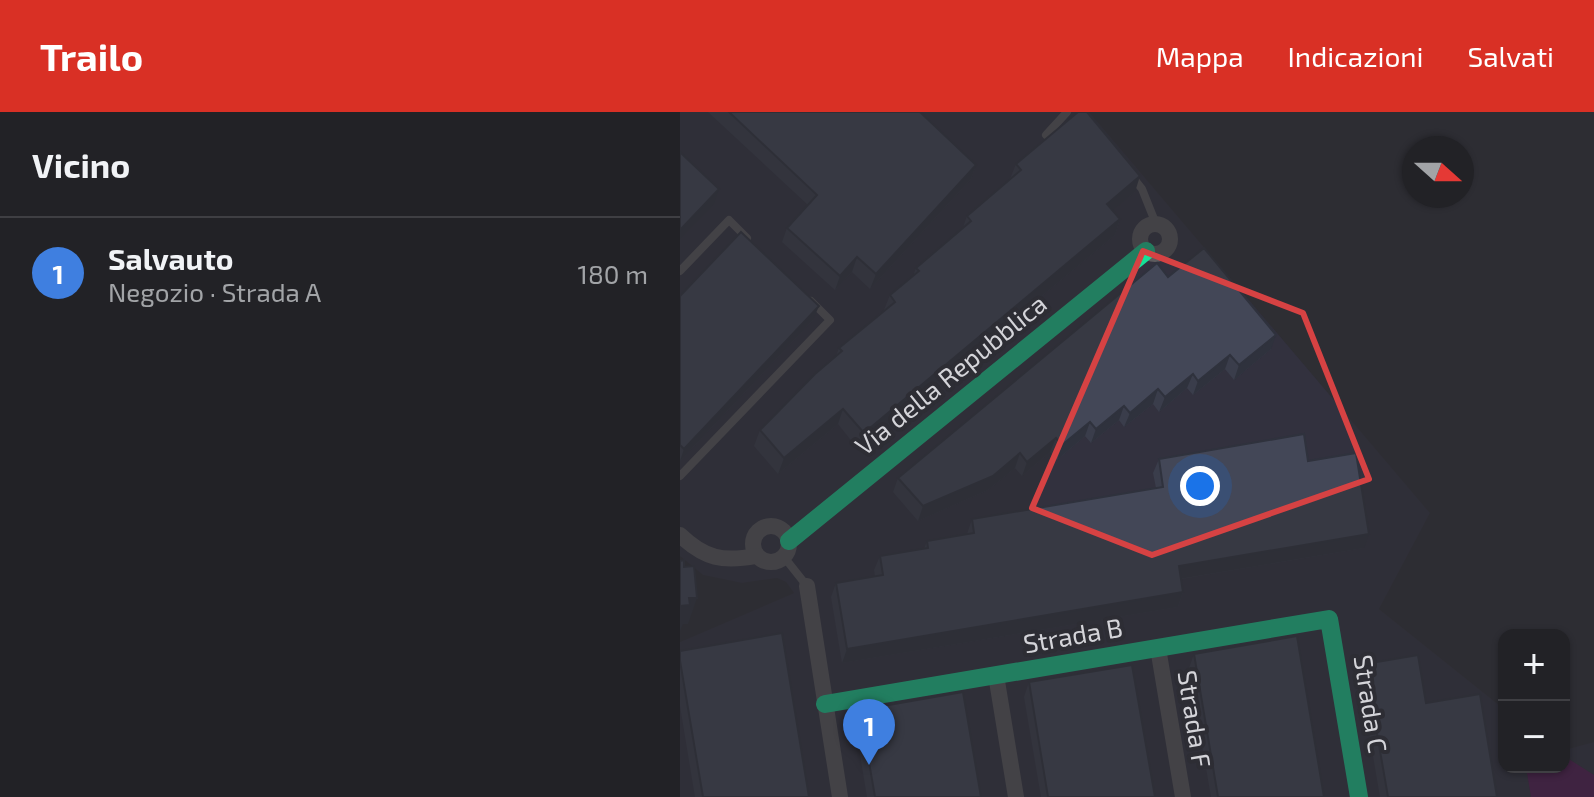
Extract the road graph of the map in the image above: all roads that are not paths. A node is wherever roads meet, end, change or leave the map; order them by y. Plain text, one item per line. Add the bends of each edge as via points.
1 (1067, 112) edge
2 (1046, 135) edge
3 (1124, 167) edge
4 (1156, 224) junction
5 (751, 243) edge
6 (1146, 251) junction
7 (680, 271) edge
8 (807, 298) edge
9 (680, 476) edge
10 (680, 535) edge
11 (786, 549) junction
12 (756, 556) junction
13 (807, 586) joint
14 (1329, 619) joint
15 (1158, 648) junction
16 (996, 675) junction
17 (825, 704) junction
18 (840, 797) edge
19 (1016, 797) edge
20 (1183, 797) edge
21 (1359, 797) edge

1 - 2 lane
3 - 4 lane via 1142,189
4 - 6 street via 1141,234
4 - 6 street via 1168,231 1169,245 1159,254
5 - 7 lane via 729,220
6 - 11 street, Via della Repubblica
8 - 9 lane via 830,320
10 - 12 street via 723,560
11 - 12 street via 767,562
11 - 12 street via 778,527 760,528 753,538
11 - 13 lane
13 - 17 street
14 - 15 street, Strada B
14 - 21 street, Strada C
15 - 16 street, Strada B
15 - 20 street, Strada F
16 - 17 street, Strada B
16 - 19 street
17 - 18 street

